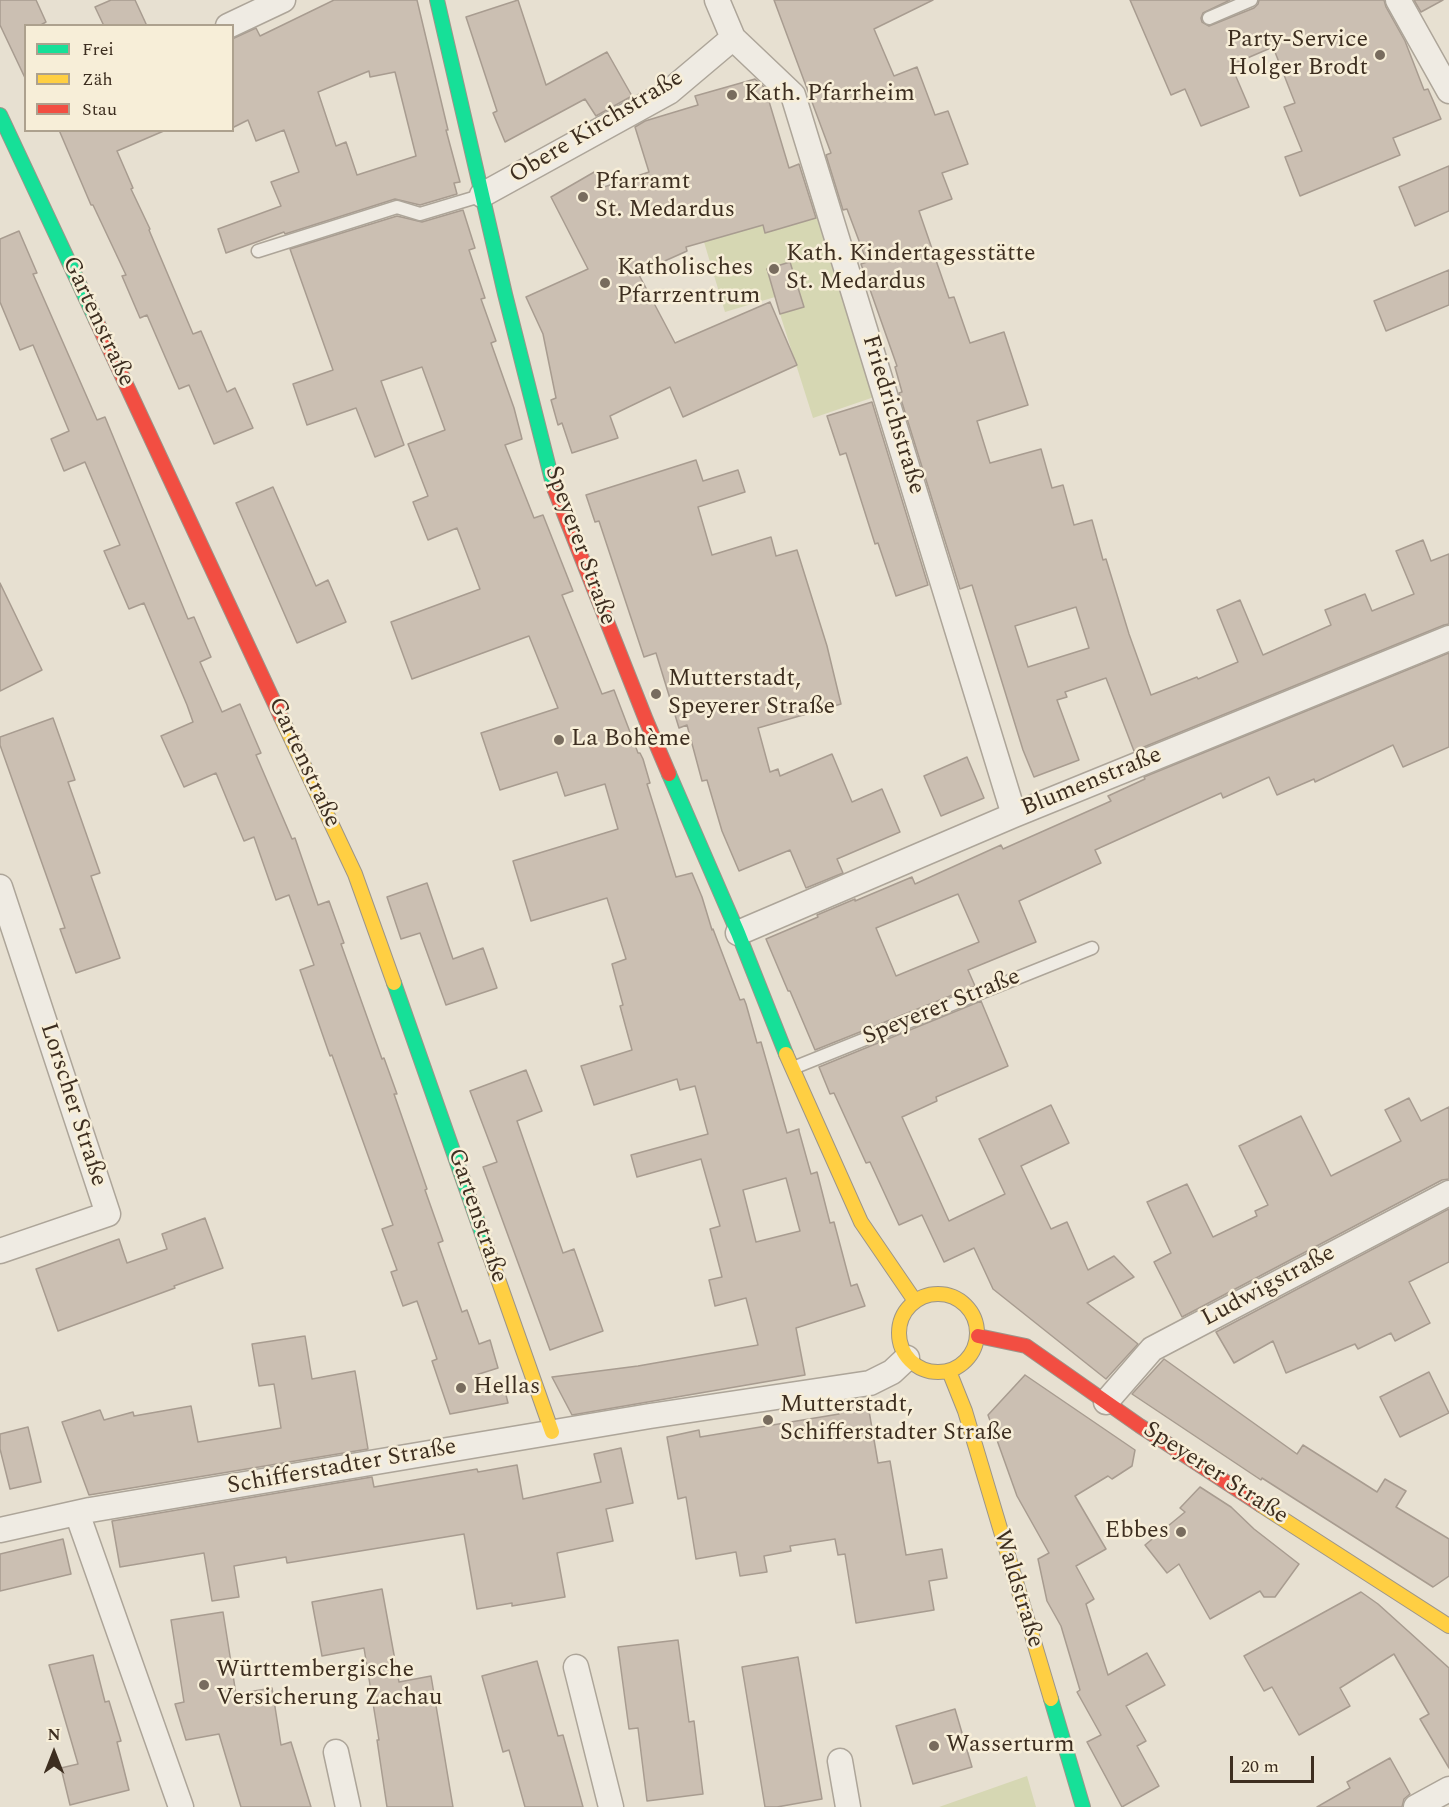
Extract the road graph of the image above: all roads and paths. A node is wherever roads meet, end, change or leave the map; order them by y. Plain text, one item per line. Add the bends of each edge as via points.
1 (283, 0) edge
2 (437, 0) edge
3 (717, 0) edge
4 (1251, 0) edge
5 (1398, 0) edge
6 (1209, 18) dead end
7 (232, 24) edge
8 (733, 38) junction
9 (1449, 91) edge
10 (8, 124) edge
11 (482, 195) junction
12 (258, 251) dead end
13 (1449, 638) edge
14 (1014, 815) junction
15 (2, 897) edge
16 (738, 933) junction
17 (1092, 948) dead end
18 (792, 1069) junction
19 (1449, 1193) edge
20 (0, 1251) edge
21 (915, 1301) junction
22 (978, 1336) junction
23 (907, 1358) junction
24 (949, 1371) junction
25 (1106, 1402) junction
26 (552, 1432) junction
27 (77, 1513) junction
28 (0, 1530) edge
29 (1449, 1626) edge
30 (576, 1667) dead end
31 (336, 1752) dead end
32 (840, 1761) dead end
33 (1449, 1789) edge
34 (181, 1807) edge
35 (348, 1807) edge
36 (610, 1807) edge
37 (848, 1807) edge
38 (1083, 1807) edge
39 (1416, 1807) edge

1 - 7 street
2 - 11 main road, Speyerer Straße
3 - 8 street
4 - 6 lane
5 - 9 street
8 - 11 street, Obere Kirchstraße via 669,92
8 - 14 street, Friedrichstraße via 793,95
10 - 26 main road, Gartenstraße via 355,874
11 - 12 lane via 420,214 397,207
11 - 16 main road, Speyerer Straße via 553,484 646,720
13 - 14 street, Blumenstraße
14 - 16 street, Blumenstraße
15 - 20 street, Lorscher Straße via 108,1215
16 - 18 main road, Speyerer Straße
17 - 18 lane, Speyerer Straße
18 - 21 main road, Speyerer Straße via 861,1222
19 - 25 street, Ludwigstraße via 1152,1349
21 - 22 main road via 926,1295 952,1295 971,1311
21 - 23 main road via 900,1319 898,1331
22 - 24 main road via 969,1358
22 - 25 main road, Speyerer Straße via 1026,1346
23 - 24 main road via 929,1372
23 - 26 street, Schifferstadter Straße via 892,1372 870,1383
24 - 38 main road, Waldstraße via 965,1411
25 - 29 main road, Speyerer Straße
26 - 27 street, Schifferstadter Straße
27 - 28 street, Schifferstadter Straße
27 - 34 street
30 - 36 street
31 - 35 street
32 - 37 street
33 - 39 street

